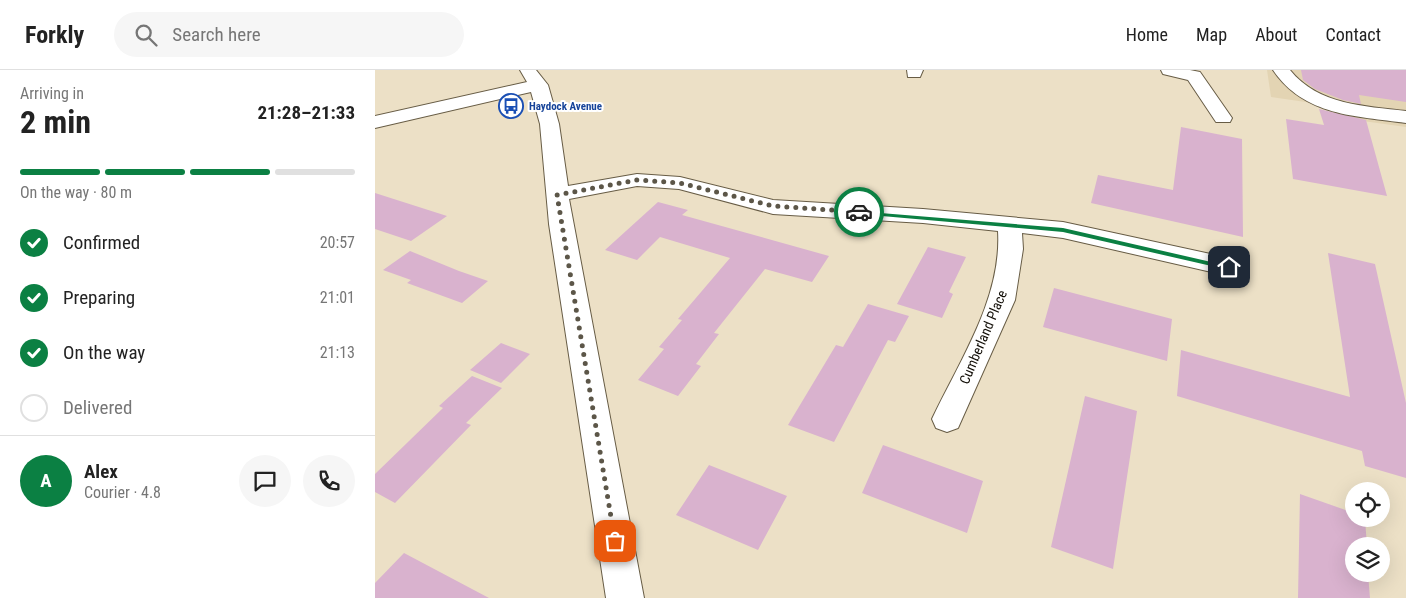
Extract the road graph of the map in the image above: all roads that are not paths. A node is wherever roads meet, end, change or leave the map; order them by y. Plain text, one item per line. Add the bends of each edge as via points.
1 (1169, 70) edge
2 (1281, 70) edge
3 (534, 78) edge
4 (1223, 118) dead end
5 (1406, 118) edge
6 (375, 122) edge
7 (557, 195) junction
8 (1009, 223) junction
9 (1229, 267) dead end
10 (947, 419) dead end
11 (625, 598) edge

1 - 4 street via 1194,76
2 - 5 street via 1292,86 1327,104
3 - 6 street
3 - 7 street via 548,113
7 - 8 street via 637,180 680,183 773,206
7 - 11 street
8 - 9 street via 1063,230
8 - 10 street, Cumberland Place via 1011,249 1002,300

